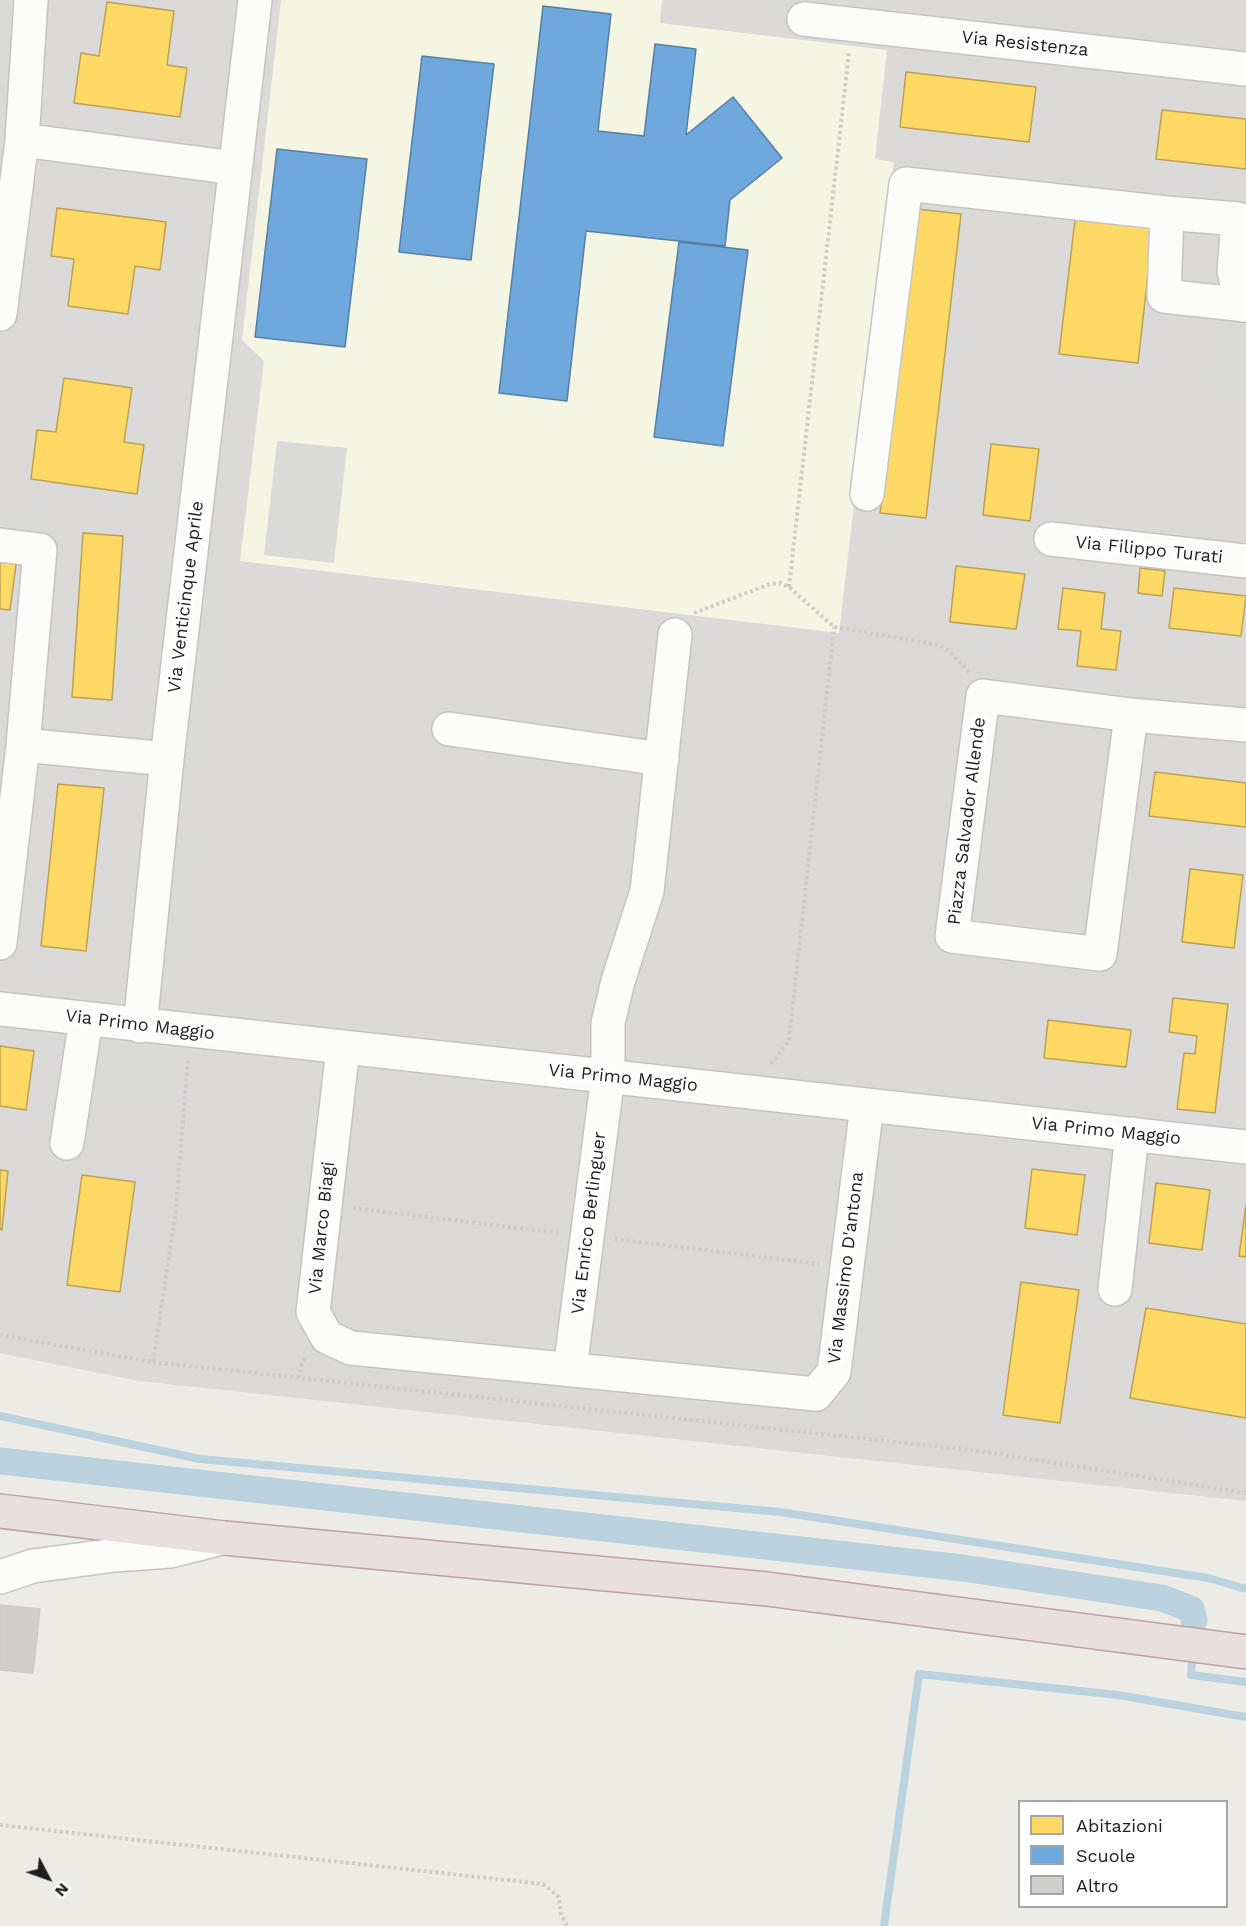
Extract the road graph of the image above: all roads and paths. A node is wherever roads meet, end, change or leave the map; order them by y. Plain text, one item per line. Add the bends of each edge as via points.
1 (32, 0) edge
2 (255, 0) edge
3 (804, 19) dead end
4 (852, 24) junction
5 (1246, 69) edge
6 (22, 140) junction
7 (235, 168) junction
8 (1167, 213) junction
9 (1244, 305) edge
10 (0, 314) edge
11 (867, 494) dead end
12 (1051, 539) dead end
13 (0, 545) edge
14 (1246, 561) edge
15 (789, 587) junction
16 (834, 627) junction
17 (675, 635) joint
18 (983, 696) junction
19 (1131, 715) junction
20 (1246, 725) edge
21 (449, 729) dead end
22 (23, 745) junction
23 (168, 759) junction
24 (662, 759) junction
25 (0, 943) edge
26 (0, 1009) edge
27 (86, 1019) junction
28 (140, 1026) junction
29 (190, 1032) junction
30 (343, 1048) junction
31 (608, 1076) junction
32 (766, 1094) junction
33 (867, 1105) junction
34 (1132, 1134) junction
35 (68, 1143) dead end
36 (1246, 1147) edge
37 (1115, 1288) dead end
38 (0, 1335) edge
39 (153, 1362) junction
40 (570, 1369) junction
41 (1246, 1493) edge
42 (0, 1511) edge
43 (224, 1538) junction
44 (0, 1577) edge
45 (1246, 1652) edge
46 (0, 1825) edge
47 (567, 1926) edge

1 - 6 street
2 - 7 street, Via Venticinque Aprile
3 - 4 street, Via Resistenza
4 - 5 street, Via Resistenza
4 - 15 path
6 - 7 street
6 - 10 street
7 - 23 street, Via Venticinque Aprile
8 - 9 street via 1238,219 1234,271
8 - 9 street via 1164,296
8 - 11 street via 906,184
12 - 14 street, Via Filippo Turati
13 - 22 street via 40,550
15 - 16 path
15 - 17 path via 770,584 695,611
16 - 18 path via 945,648 976,678
16 - 32 path via 789,1040 768,1068
17 - 24 street, Via Enrico Berlinguer
18 - 19 street, Piazza Salvador Allende
18 - 19 street, Piazza Salvador Allende via 952,936 1100,954
19 - 20 street
21 - 24 street
22 - 23 street
22 - 25 street
23 - 28 street, Via Venticinque Aprile
24 - 31 street, Via Enrico Berlinguer via 647,891 608,1023
26 - 27 street, Via Primo Maggio
27 - 28 street, Via Primo Maggio
27 - 35 street
28 - 29 street, Via Primo Maggio
29 - 30 street, Via Primo Maggio
29 - 39 path via 176,1210
30 - 31 street, Via Primo Maggio
30 - 40 street, Via Marco Biagi via 313,1312 327,1337 351,1348
31 - 32 street, Via Primo Maggio
31 - 40 street, Via Enrico Berlinguer
32 - 33 street, Via Primo Maggio
33 - 34 street, Via Primo Maggio
33 - 40 street, Via Massimo D'antona via 834,1371 816,1394
34 - 36 street, Via Primo Maggio
34 - 37 street
38 - 39 path
39 - 41 path via 979,1451
42 - 43 highway
43 - 44 street via 170,1551 33,1566
43 - 45 highway via 767,1589
46 - 47 path via 543,1884 559,1897

